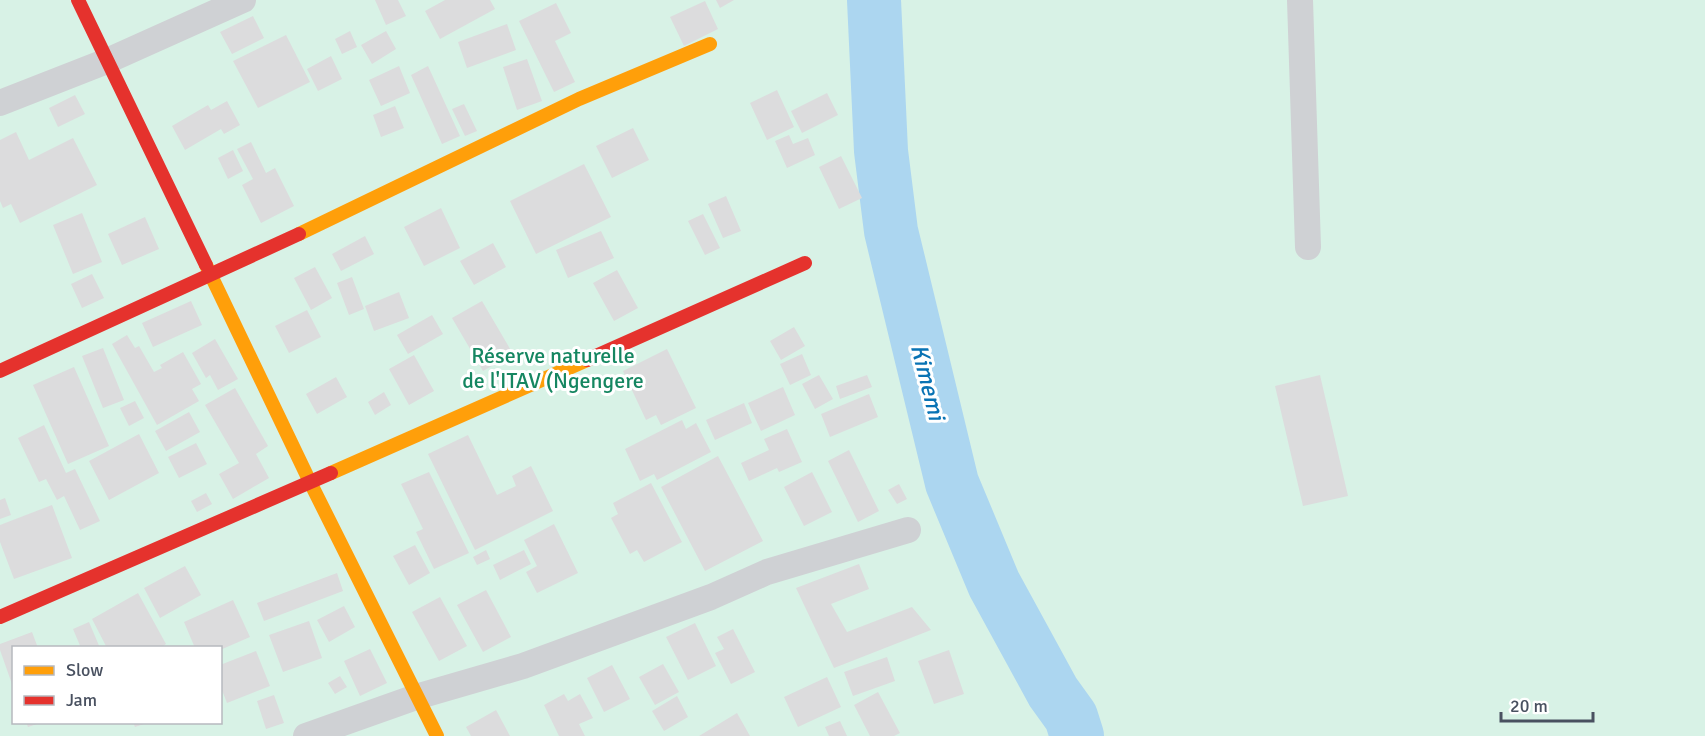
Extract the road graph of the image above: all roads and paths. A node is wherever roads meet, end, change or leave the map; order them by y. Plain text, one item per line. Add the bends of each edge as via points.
1 (78, 0) edge
2 (243, 0) edge
3 (1300, 0) edge
4 (710, 44) dead end
5 (107, 61) junction
6 (0, 104) edge
7 (1308, 248) dead end
8 (805, 263) dead end
9 (211, 276) junction
10 (0, 371) edge
11 (310, 482) junction
12 (908, 530) dead end
13 (0, 617) edge
14 (416, 698) junction
15 (306, 736) edge
16 (437, 736) edge

1 - 5 street
2 - 5 street
3 - 7 street
4 - 9 street via 579,99
5 - 6 street
5 - 9 street
8 - 11 street
9 - 10 street
9 - 11 street
11 - 13 street
11 - 14 street
12 - 14 street via 767,572 711,597 523,666
14 - 15 street
14 - 16 street

